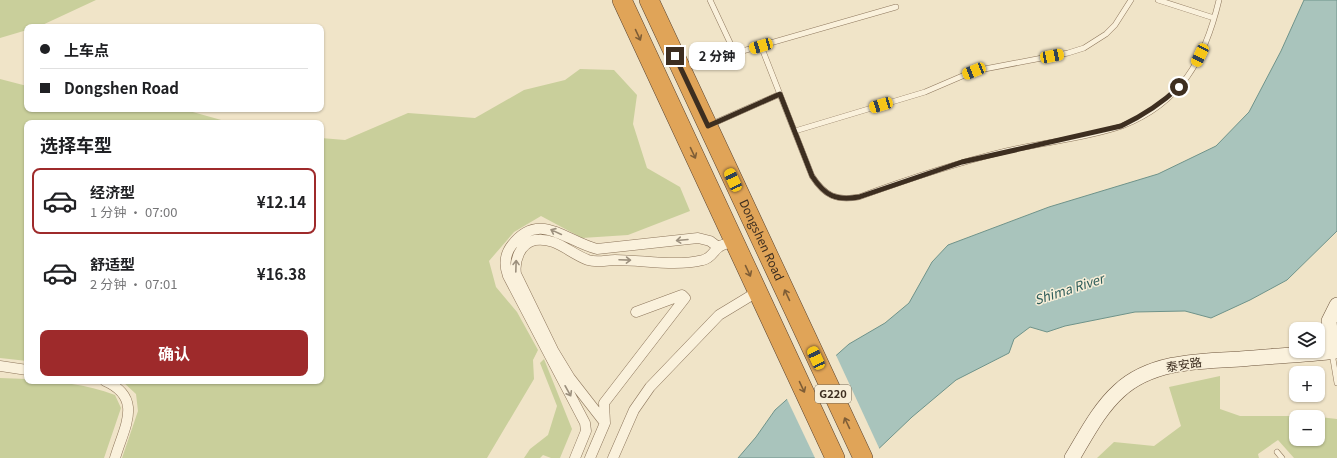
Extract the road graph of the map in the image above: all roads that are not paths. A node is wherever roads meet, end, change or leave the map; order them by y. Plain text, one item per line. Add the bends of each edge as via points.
1 (622, 0) edge
2 (649, 0) edge
3 (710, 0) edge
4 (1131, 0) edge
5 (1158, 0) edge
6 (1219, 0) edge
7 (896, 7) dead end
8 (1214, 18) junction
9 (761, 46) junction
10 (780, 94) junction
11 (708, 126) junction
12 (795, 131) junction
13 (726, 244) junction
14 (757, 292) junction
15 (1337, 305) edge
16 (636, 312) dead end
17 (1334, 352) edge
18 (0, 366) edge
19 (24, 370) edge
20 (1337, 383) edge
21 (111, 384) edge
22 (605, 423) junction
23 (1277, 452) dead end
24 (115, 458) edge
25 (575, 458) edge
26 (590, 458) edge
27 (613, 458) edge
28 (835, 458) edge
29 (863, 458) edge
30 (1072, 458) edge
31 (1282, 458) edge

1 -> 13 highway, G220
2 - 11 highway, Dongshen Road / G220
3 - 9 lane via 736,51
4 - 12 lane via 1115,25 1084,48 974,71 925,92
5 - 8 lane
6 - 8 lane
7 - 9 lane
8 - 12 lane via 1194,68 1164,102 1146,114 1121,126 1099,132 962,162 859,197 835,198 818,185
9 - 10 lane
10 - 11 lane
10 - 12 lane
29 -> 11 highway, Dongshen Road / G220
13 -> 14 highway, G220
22 -> 13 street via 570,378 553,350 516,274 517,255 533,240 546,239 597,262 612,260 674,264 705,260
13 -> 25 street via 698,238 597,249 550,229 538,228 517,238 509,248 504,260 508,276 585,423 586,431
14 - 27 street via 719,315 650,387 634,410
14 -> 28 highway, G220
15 - 17 street via 1328,321
16 - 22 street via 679,296 685,298 604,403
17 - 20 lane
17 - 30 street, 泰安路 via 1190,362 1161,368 1139,377 1120,390 1104,408
18 - 19 street
21 - 24 street via 129,403 130,412
22 - 26 street
23 - 31 lane

